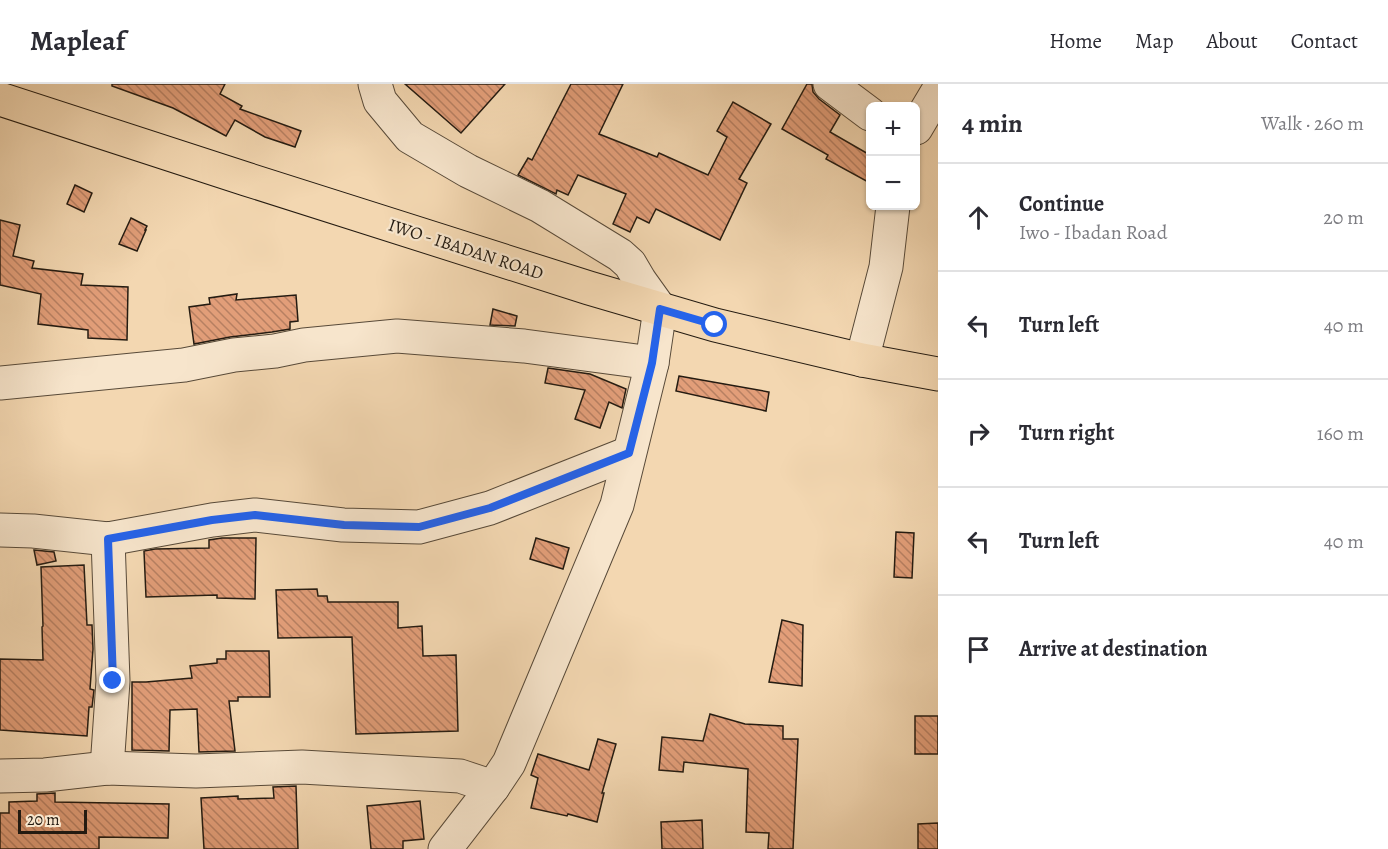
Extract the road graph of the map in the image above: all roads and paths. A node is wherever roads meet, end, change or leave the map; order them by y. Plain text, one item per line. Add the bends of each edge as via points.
1 (375, 84) edge
2 (830, 84) edge
3 (938, 92) edge
4 (0, 99) edge
5 (866, 111) edge
6 (920, 120) edge
7 (893, 210) edge
8 (660, 309) junction
9 (862, 360) junction
10 (652, 363) junction
11 (938, 374) edge
12 (0, 383) edge
13 (629, 453) junction
14 (0, 530) edge
15 (108, 539) junction
16 (107, 768) junction
17 (0, 776) edge
18 (493, 787) junction
19 (445, 849) edge

1 - 8 street via 380,101 410,137 540,206 620,255
2 - 5 street
3 - 6 street
4 - 8 main road, IWO - IBADAN ROAD
7 - 9 street via 886,267
8 - 9 main road, IWO - IBADAN ROAD
8 - 10 street
9 - 11 main road, IWO - IBADAN ROAD
10 - 12 street via 524,346 397,336 304,345 184,365
10 - 13 street
13 - 15 street via 490,508 419,527 344,525 255,515
13 - 18 street via 617,505 509,763
14 - 15 street
15 - 16 street via 113,681
16 - 17 street via 45,776
16 - 18 street via 196,771 302,767 460,776
18 - 19 street

